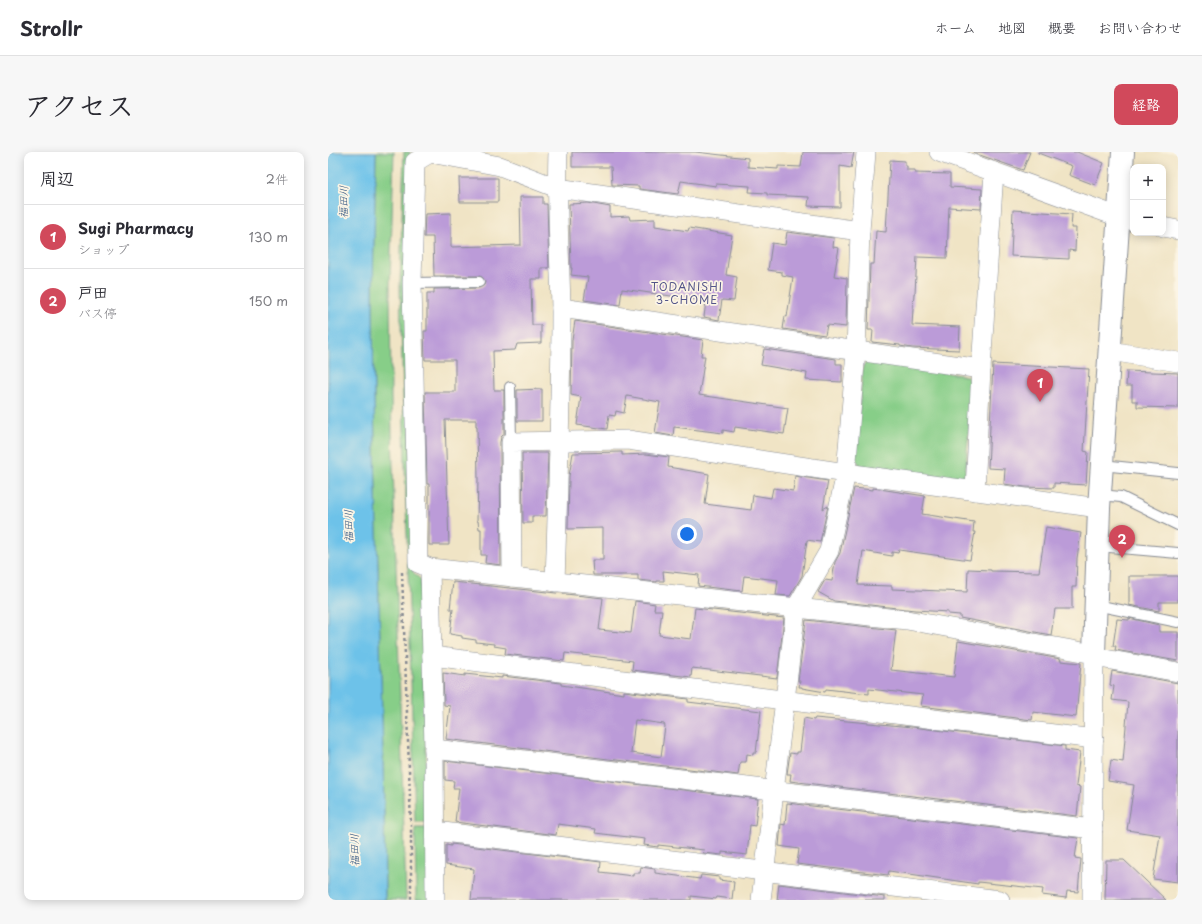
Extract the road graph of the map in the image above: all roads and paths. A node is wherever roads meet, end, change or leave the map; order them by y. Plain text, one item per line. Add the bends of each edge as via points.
1 (430, 152) edge
2 (558, 152) edge
3 (866, 152) edge
4 (940, 152) edge
5 (1123, 152) edge
6 (994, 172) junction
7 (557, 188) junction
8 (1126, 219) edge
9 (1166, 228) edge
10 (1178, 230) edge
11 (860, 231) junction
12 (479, 282) dead end
13 (412, 283) junction
14 (561, 308) junction
15 (856, 351) junction
16 (1110, 351) junction
17 (1178, 362) edge
18 (981, 369) junction
19 (510, 388) dead end
20 (560, 441) junction
21 (511, 442) junction
22 (1102, 464) junction
23 (846, 473) junction
24 (1178, 473) edge
25 (975, 491) junction
26 (1099, 502) junction
27 (1178, 525) edge
28 (1098, 546) junction
29 (1178, 553) edge
30 (430, 568) junction
31 (402, 570) dead end
32 (512, 577) junction
33 (555, 582) junction
34 (1096, 605) junction
35 (796, 608) junction
36 (1178, 622) edge
37 (1094, 655) junction
38 (432, 656) junction
39 (1178, 672) edge
40 (785, 701) junction
41 (1094, 739) junction
42 (434, 749) junction
43 (775, 790) junction
44 (1093, 829) junction
45 (435, 831) junction
46 (765, 872) junction
47 (410, 900) edge
48 (435, 900) edge
49 (761, 900) edge
50 (1000, 900) edge
51 (1092, 900) edge

1 - 7 street via 500,166
1 - 13 street via 415,162
2 - 7 street
3 - 11 street
4 - 6 street
5 - 8 street
6 - 8 street
6 - 18 street
7 - 11 street
7 - 14 street
8 - 16 street
9 - 10 street
11 - 15 street
12 - 13 lane
13 - 30 street via 418,563
14 - 15 street
14 - 20 street
15 - 18 street
15 - 23 street
16 - 17 street
16 - 22 street
18 - 25 street
19 - 21 lane
20 - 21 street
20 - 23 street via 628,440
20 - 33 street
21 - 32 street
22 - 24 lane
22 - 26 street
23 - 25 street
23 - 35 street via 829,551
25 - 26 street
26 - 27 lane via 1121,497
26 - 28 street
28 - 29 lane
28 - 34 street
30 - 32 street
30 - 38 street
31 - 47 path via 411,825
32 - 33 street
33 - 35 street
34 - 36 lane
34 - 37 street
35 - 37 street via 907,620
35 - 40 street
37 - 39 street
37 - 41 street
38 - 40 street
38 - 42 street
40 - 41 street
40 - 43 street
41 - 44 street
42 - 43 street
42 - 45 street
43 - 44 street
43 - 46 street
44 - 51 street
45 - 46 street
45 - 48 street
46 - 49 street
46 - 50 street

